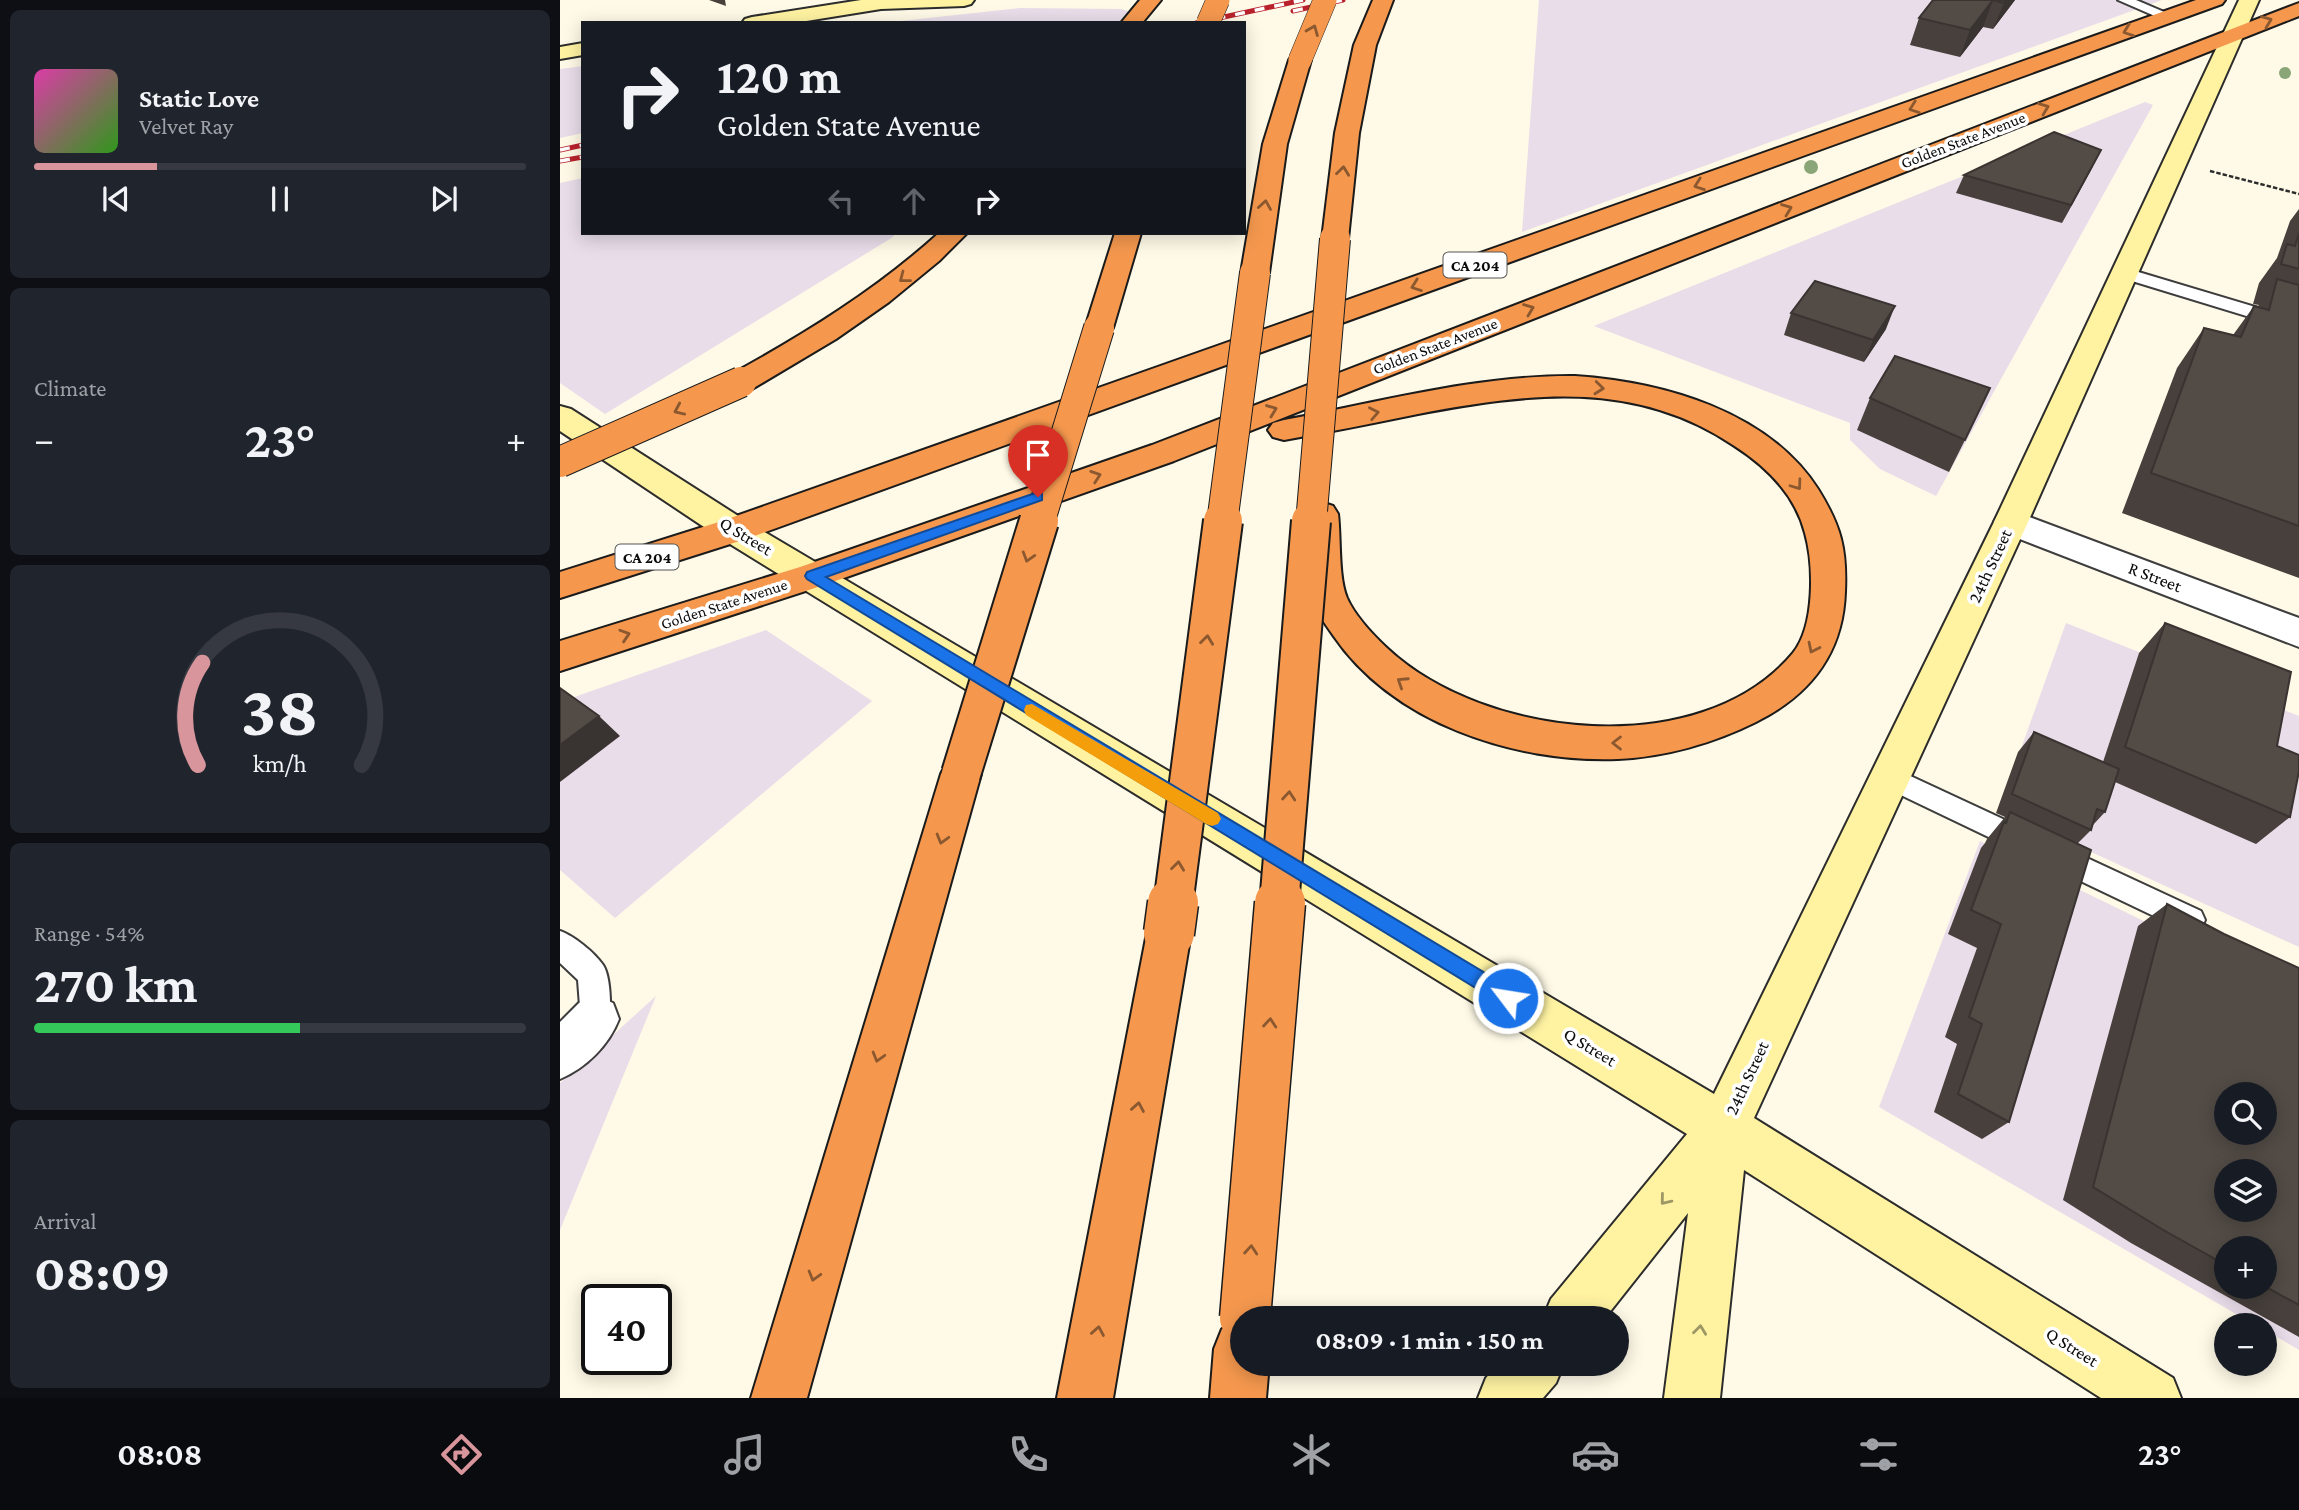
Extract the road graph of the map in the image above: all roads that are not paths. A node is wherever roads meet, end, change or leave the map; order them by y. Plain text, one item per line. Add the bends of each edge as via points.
1 (964, 0) edge
2 (1151, 0) edge
3 (1165, 0) edge
4 (1219, 0) edge
5 (1325, 0) edge
6 (1383, 0) edge
7 (2124, 0) edge
8 (2215, 0) edge
9 (2249, 0) edge
10 (887, 2) edge
11 (2299, 9) edge
12 (2169, 17) junction
13 (765, 21) edge
14 (1133, 21) edge
15 (1155, 21) edge
16 (1209, 21) edge
17 (2234, 33) junction
18 (581, 49) edge
19 (560, 53) edge
20 (952, 235) edge
21 (1107, 235) edge
22 (1127, 235) edge
23 (2125, 273) junction
24 (2299, 326) edge
25 (1099, 328) junction
26 (560, 416) edge
27 (1163, 453) junction
28 (560, 462) edge
29 (1317, 463) junction
30 (2011, 522) junction
31 (734, 530) junction
32 (812, 576) junction
33 (560, 585) edge
34 (2299, 633) edge
35 (560, 656) edge
36 (1891, 778) junction
37 (2213, 930) edge
38 (560, 944) edge
39 (597, 1019) joint
40 (560, 1055) edge
41 (1724, 1128) junction
42 (1246, 1306) edge
43 (1580, 1306) edge
44 (1240, 1376) edge
45 (1525, 1376) edge
46 (779, 1398) edge
47 (1085, 1398) edge
48 (1238, 1398) edge
49 (1506, 1398) edge
50 (1692, 1398) edge
51 (2152, 1398) edge

1 - 10 main road
2 - 14 highway
3 - 15 highway
4 - 16 highway, bridge
47 -> 5 highway, bridge via 1169,933 1275,144 1300,60
29 -> 6 highway, bridge via 1348,132 1365,45
7 - 12 lane
8 - 12 highway, CA 204
9 - 17 main road, 24th Street
10 - 13 main road
17 -> 11 highway, Golden State Avenue
12 -> 31 highway, CA 204
17 - 23 main road, 24th Street
27 -> 17 highway, Golden State Avenue
18 - 19 main road
20 -> 28 highway, bridge via 926,261 817,340 741,382
21 - 25 highway
22 - 25 highway
23 - 24 lane
23 - 30 main road, 24th Street
25 -> 46 highway, bridge via 961,774
26 - 31 main road, Q Street
27 -> 29 highway, bridge via 1513,387 1598,387 1676,403 1748,437 1781,463 1816,511 1830,547 1831,583 1813,654 1778,691 1732,718 1680,735 1630,743 1571,743 1508,732 1441,707 1392,676 1355,640 1330,600
32 -> 27 highway, Golden State Avenue
42 -> 29 highway, bridge
30 - 34 street, R Street
30 - 36 main road, 24th Street
31 - 32 main road, Q Street
31 - 33 highway, CA 204
35 -> 32 highway, Golden State Avenue
32 - 41 main road, Q Street
36 - 37 lane
36 - 41 main road, 24th Street
38 - 39 lane via 592,974
39 - 40 street
41 -> 43 main road, 24th Street
50 -> 41 main road, 24th Street
41 - 51 main road, Q Street
44 - 48 highway
45 - 49 main road

